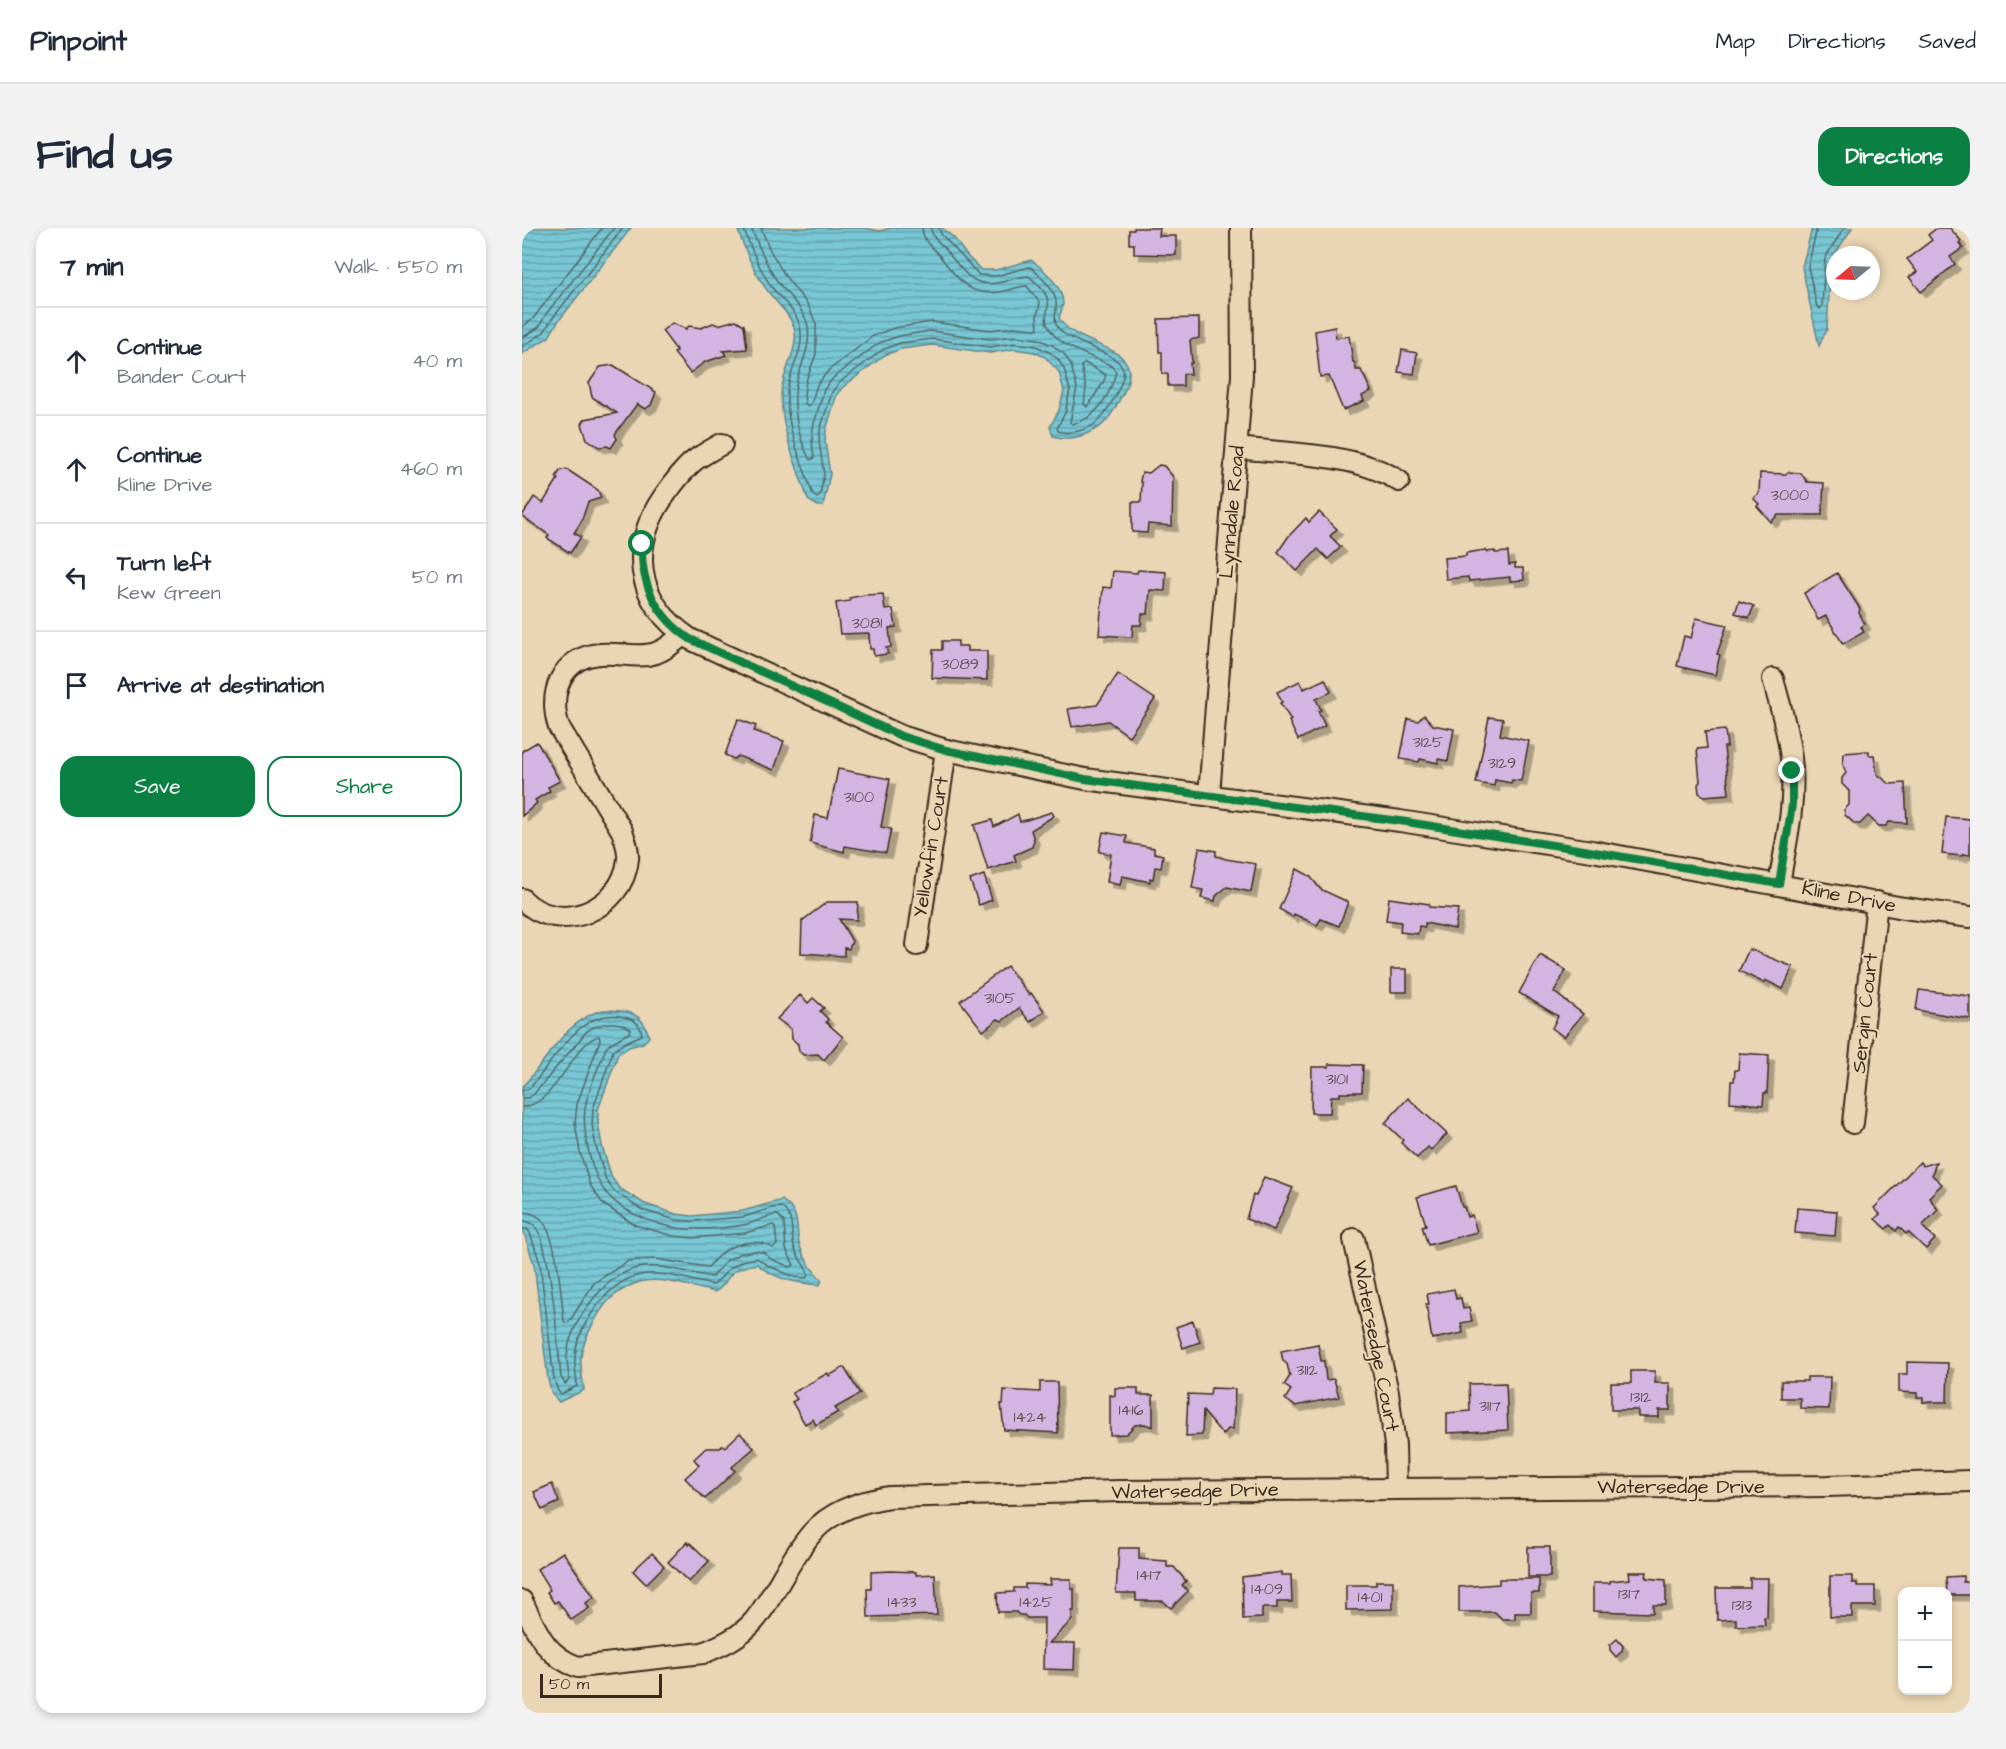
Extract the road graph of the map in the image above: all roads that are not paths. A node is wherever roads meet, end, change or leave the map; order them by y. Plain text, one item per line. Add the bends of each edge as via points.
1 (1241, 228) edge
2 (722, 444) dead end
3 (1237, 448) junction
4 (1399, 481) dead end
5 (683, 634) junction
6 (1773, 679) dead end
7 (946, 750) junction
8 (1209, 795) junction
9 (1779, 884) junction
10 (522, 899) edge
11 (1877, 902) junction
12 (1970, 917) edge
13 (917, 945) dead end
14 (1853, 1123) dead end
15 (1354, 1239) dead end
16 (1970, 1481) edge
17 (1396, 1489) junction
18 (522, 1601) edge

1 - 3 street, Lynndale Road via 1242,376
2 - 5 street, Kline Drive via 697,459 677,479 655,508 642,544 643,569 650,593 659,610
3 - 4 street via 1353,461
3 - 8 street, Lynndale Road
5 - 7 street, Kline Drive via 901,736
5 - 10 street via 655,653 587,656 563,674 557,686 554,713 622,831 627,845 626,871 615,892 602,905 572,917 542,914
6 - 9 street via 1789,738 1792,771 1792,805
7 - 8 street, Kline Drive via 1085,779
7 - 13 street, Yellowfin Court
8 - 9 street, Kline Drive via 1400,821
9 - 11 street, Kline Drive
11 - 12 street, Kline Drive
11 - 14 street, Sergin Court
15 - 17 street, Watersedge Court via 1388,1392
16 - 17 street, Watersedge Drive via 1828,1486
17 - 18 street, Watersedge Drive via 1120,1491 869,1500 839,1513 813,1532 754,1621 739,1635 692,1655 578,1667 554,1655 544,1644

